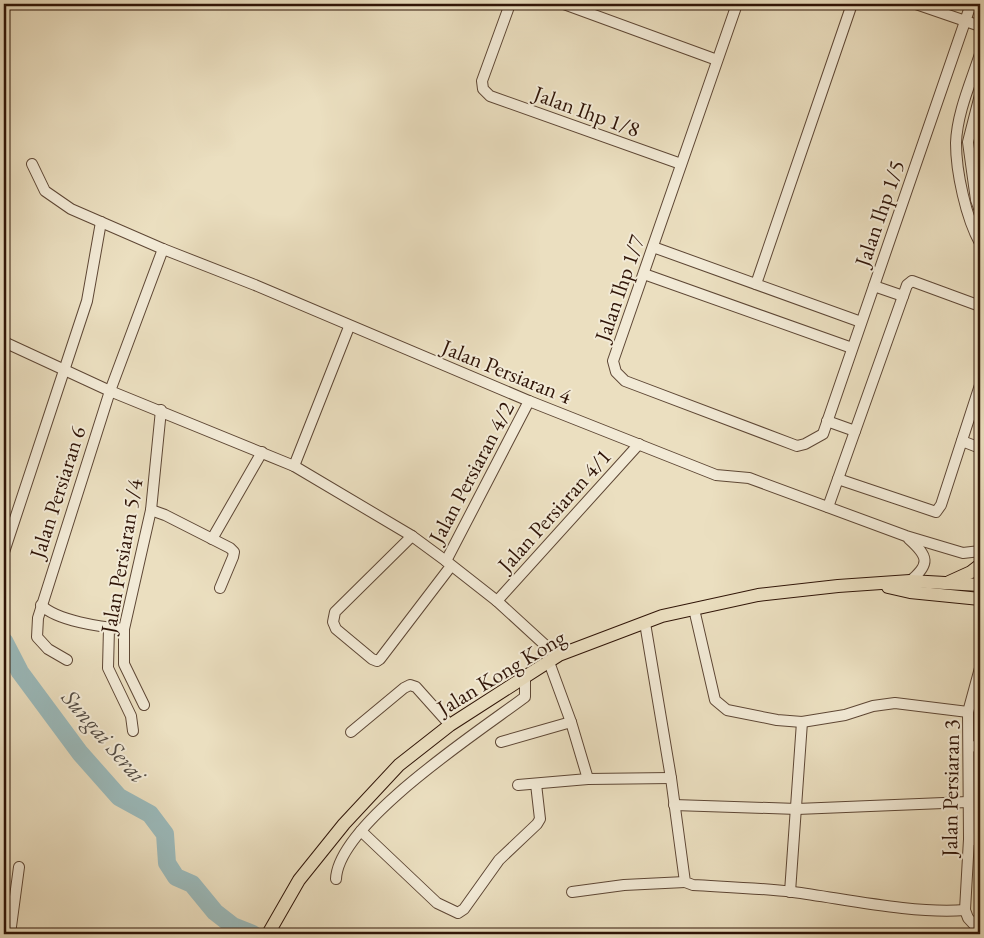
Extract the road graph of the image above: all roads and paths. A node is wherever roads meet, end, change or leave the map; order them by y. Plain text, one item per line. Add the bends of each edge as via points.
1 (510, 4) edge
2 (564, 4) edge
3 (737, 4) edge
4 (852, 4) edge
5 (916, 4) edge
6 (971, 4) edge
7 (965, 21) junction
8 (980, 26) edge
9 (980, 54) edge
10 (717, 60) junction
11 (980, 95) edge
12 (32, 164) dead end
13 (681, 164) junction
14 (980, 211) edge
15 (101, 222) junction
16 (980, 243) edge
17 (653, 247) junction
18 (163, 250) junction
19 (644, 274) junction
20 (756, 284) junction
21 (874, 286) junction
22 (903, 296) junction
23 (980, 306) edge
24 (861, 322) junction
25 (349, 327) junction
26 (4, 342) edge
27 (852, 348) junction
28 (63, 369) junction
29 (980, 385) edge
30 (110, 390) junction
31 (529, 401) junction
32 (161, 410) junction
33 (827, 421) junction
34 (855, 431) junction
35 (823, 434) joint
36 (962, 442) junction
37 (639, 444) junction
38 (980, 448) edge
39 (262, 452) junction
40 (294, 466) junction
41 (838, 479) junction
42 (828, 507) junction
43 (151, 510) junction
44 (412, 536) junction
45 (906, 536) junction
46 (212, 539) junction
47 (980, 550) edge
48 (4, 552) edge
49 (448, 563) junction
50 (980, 566) edge
51 (910, 581) junction
52 (946, 583) junction
53 (873, 584) junction
54 (980, 585) edge
55 (220, 588) dead end
56 (978, 599) edge
57 (497, 601) junction
58 (41, 606) junction
59 (694, 609) junction
60 (645, 623) junction
61 (109, 628) junction
62 (124, 629) junction
63 (553, 659) junction
64 (67, 660) dead end
65 (980, 668) edge
66 (525, 676) junction
67 (144, 705) dead end
68 (968, 712) junction
69 (571, 722) junction
70 (802, 722) junction
71 (450, 724) junction
72 (133, 731) dead end
73 (351, 732) dead end
74 (501, 742) dead end
75 (975, 746) edge
76 (671, 778) junction
77 (588, 779) junction
78 (536, 784) junction
79 (518, 785) dead end
80 (968, 802) junction
81 (674, 805) junction
82 (797, 809) junction
83 (361, 831) junction
84 (969, 839) junction
85 (980, 841) edge
86 (19, 866) dead end
87 (336, 879) dead end
88 (685, 882) junction
89 (572, 892) dead end
90 (790, 892) junction
91 (965, 910) junction
92 (980, 931) edge
93 (269, 932) edge
94 (10, 934) edge

1 - 13 street, Jalan Ihp 1/8 via 482,81 483,89 490,96
2 - 10 street
3 - 10 street, Jalan Ihp 1/7
4 - 20 street
5 - 7 street
6 - 7 street, Jalan Ihp 1/5
7 - 8 street
7 - 21 street, Jalan Ihp 1/5
9 - 16 street via 956,143 964,203
10 - 13 street, Jalan Ihp 1/7
11 - 14 street via 968,142
12 - 15 street, Jalan Persiaran 4 via 45,191
13 - 17 street, Jalan Ihp 1/7
15 - 18 street, Jalan Persiaran 4
15 - 28 street via 87,301
17 - 19 street, Jalan Ihp 1/7
17 - 20 street
18 - 25 street, Jalan Persiaran 4 via 255,285
18 - 30 street, Jalan Persiaran 6
19 - 27 street
19 - 35 street, Jalan Ihp 1/7 via 613,361 616,372 625,381 798,446
20 - 24 street
21 - 22 street
21 - 24 street, Jalan Ihp 1/5
22 - 23 street via 912,281
22 - 34 street
24 - 27 street, Jalan Ihp 1/5
25 - 31 street, Jalan Persiaran 4
25 - 40 street
26 - 28 street
27 - 33 street, Jalan Ihp 1/5
28 - 30 street
28 - 48 street
29 - 36 street
30 - 32 street
30 - 58 street, Jalan Persiaran 6
31 - 37 street, Jalan Persiaran 4
31 - 49 street, Jalan Persiaran 4/2
32 - 39 street
32 - 43 street, Jalan Persiaran 5/4
33 - 34 street
33 - 35 street, Jalan Ihp 1/5
34 - 41 street
36 - 38 street
36 - 41 street via 936,512
37 - 42 street, Jalan Persiaran 4 via 716,474 749,478
37 - 57 street, Jalan Persiaran 4/1
39 - 40 street
39 - 46 street
40 - 44 street
41 - 42 street
42 - 45 street, Jalan Persiaran 4
43 - 46 street
43 - 62 street, Jalan Persiaran 5/4
44 - 49 street
44 - 49 street, Jalan Persiaran 4/2 via 335,612 333,622 336,630 372,659 380,659
45 - 47 street, Jalan Persiaran 4 via 963,553
45 - 51 street via 924,554 926,561 923,569
46 - 55 street via 234,552
49 - 57 street
50 - 52 main road
51 - 52 main road, Jalan Kong Kong
51 - 53 main road, Jalan Kong Kong
52 - 54 main road, Jalan Kong Kong
53 - 56 main road, Jalan Kong Kong via 910,592
53 - 59 main road, Jalan Kong Kong via 758,595
54 - 56 street
57 - 63 street
58 - 61 street via 49,613
58 - 64 street, Jalan Persiaran 6 via 37,637 48,649
59 - 60 main road, Jalan Kong Kong
59 - 70 street via 718,705 753,716
60 - 63 main road, Jalan Kong Kong
60 - 76 street
61 - 62 street
61 - 72 street via 108,668 131,716
62 - 67 street, Jalan Persiaran 5/4 via 124,664
63 - 66 main road, Jalan Kong Kong
63 - 69 street
65 - 68 street, Jalan Persiaran 3
66 - 71 main road, Jalan Kong Kong
66 - 83 street via 525,697 424,771
68 - 70 street via 895,703
68 - 75 street, Jalan Persiaran 3
69 - 74 street
69 - 77 street
70 - 82 street
71 - 73 street via 416,687 410,685
71 - 93 main road, Jalan Kong Kong via 399,765 344,824 299,880
75 - 80 street, Jalan Persiaran 3
76 - 77 street
76 - 81 street
77 - 78 street
78 - 79 street
78 - 83 street via 540,819 537,824 499,860 458,913 437,903
80 - 82 street
80 - 84 street, Jalan Persiaran 3
81 - 82 street
81 - 88 street
82 - 90 street
83 - 87 street via 338,865
84 - 85 street
84 - 91 street, Jalan Persiaran 3
86 - 94 street
88 - 89 street
88 - 90 street
90 - 91 street via 949,911
91 - 92 street

